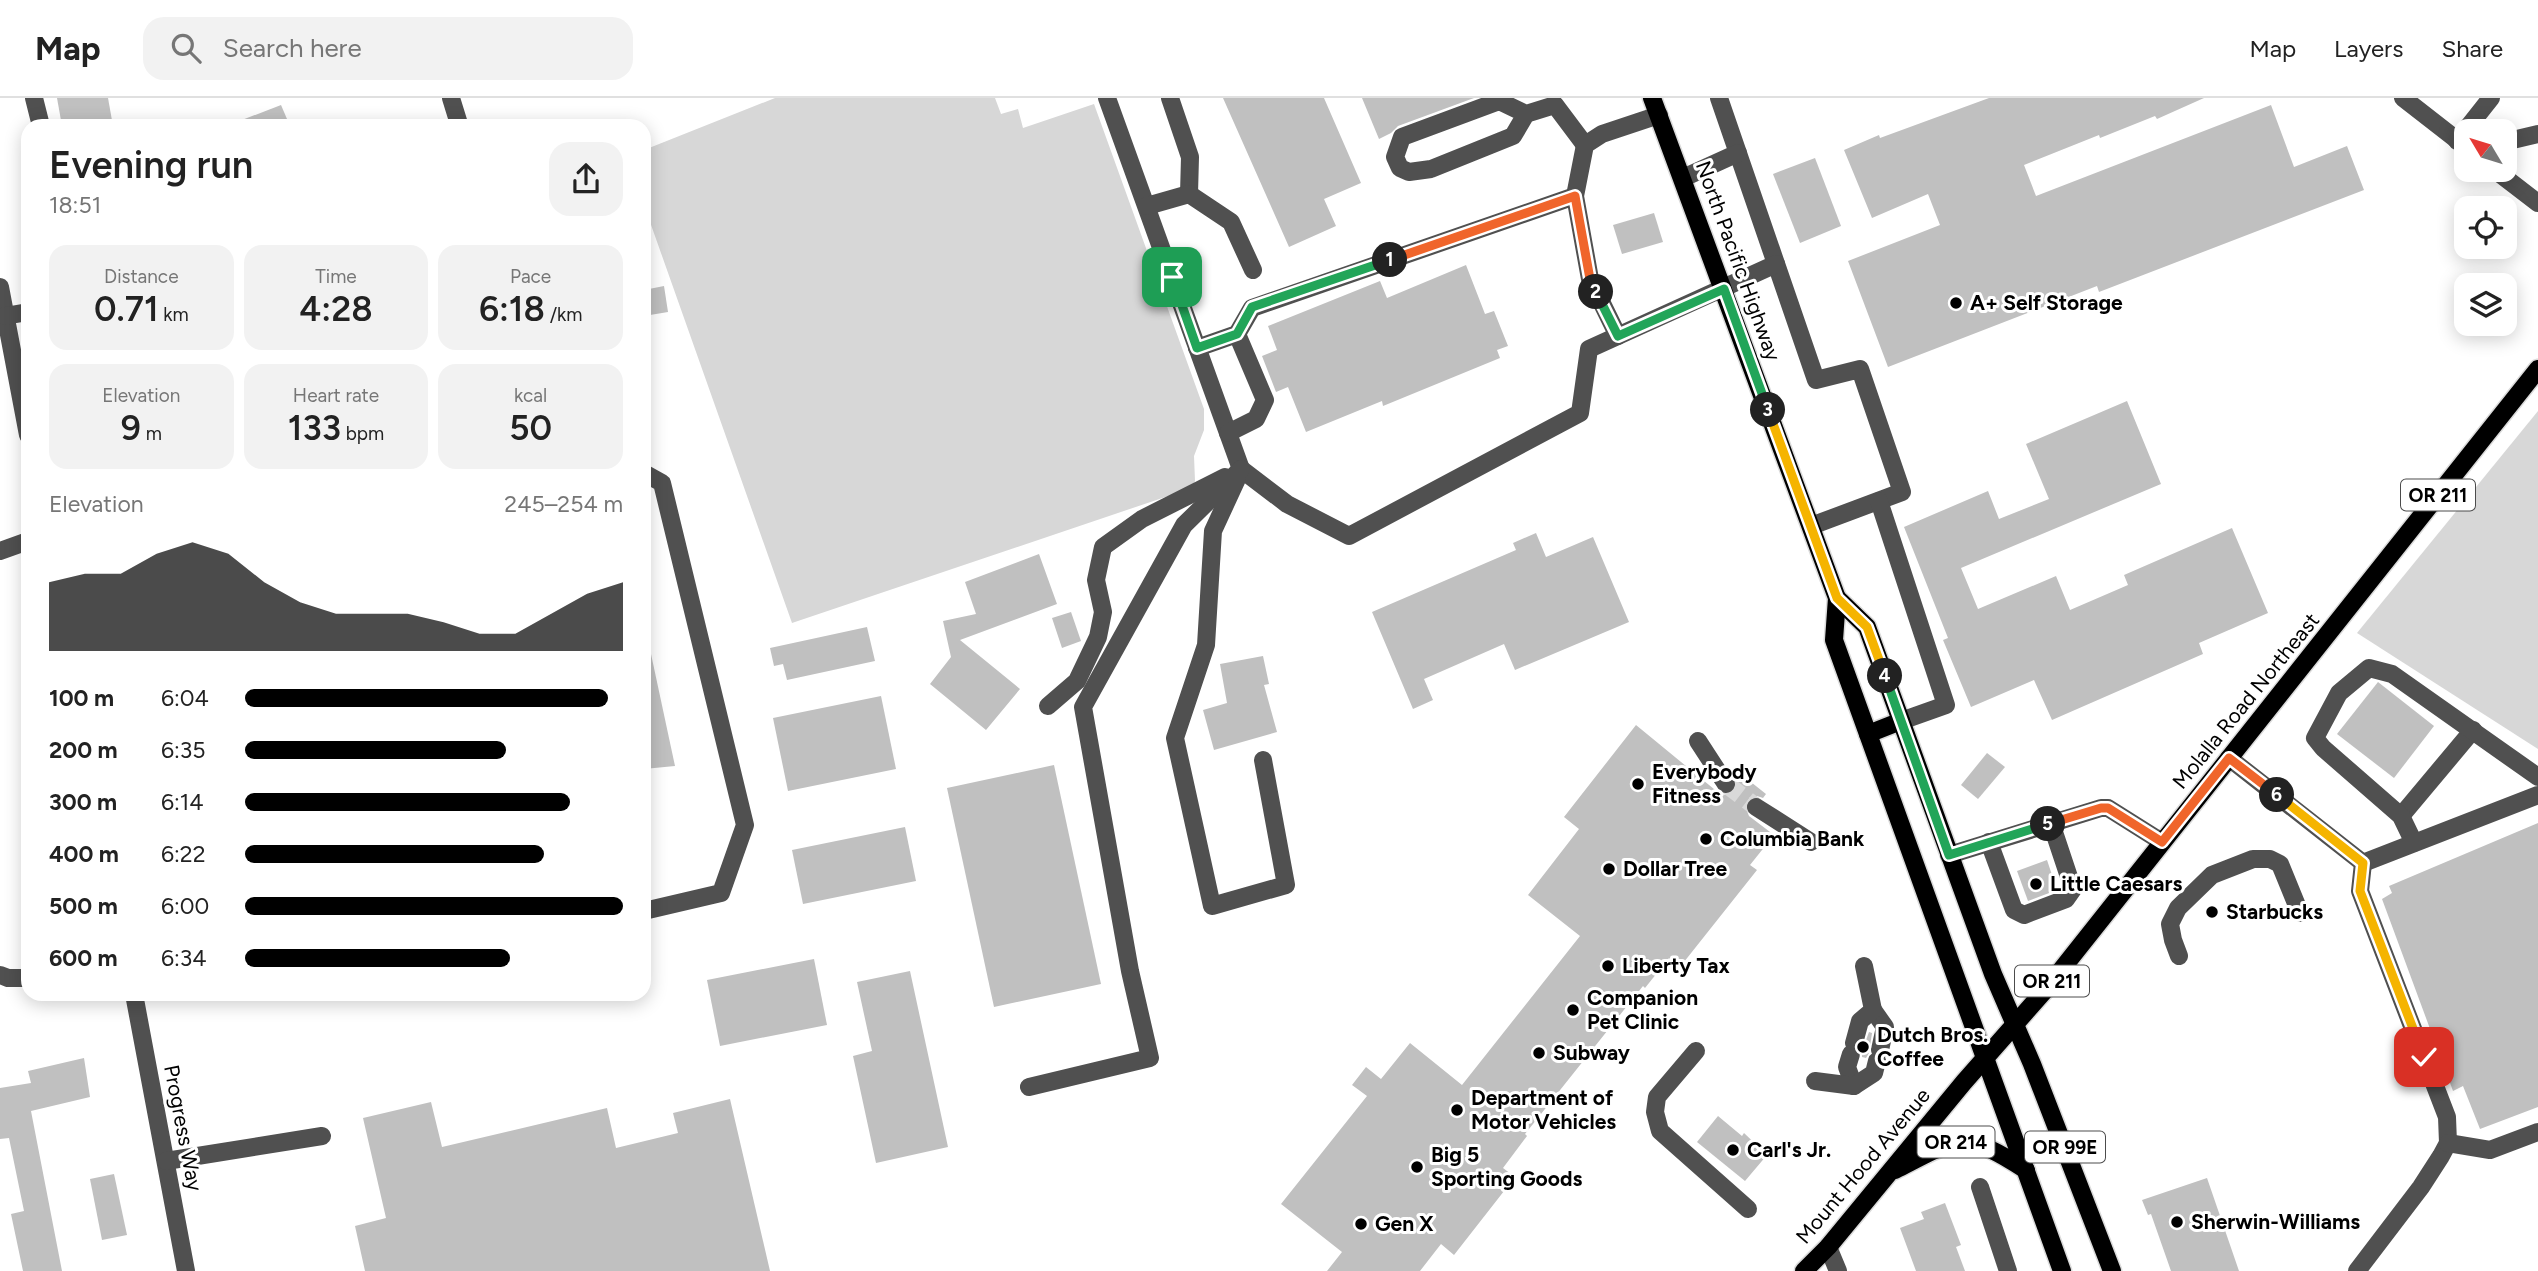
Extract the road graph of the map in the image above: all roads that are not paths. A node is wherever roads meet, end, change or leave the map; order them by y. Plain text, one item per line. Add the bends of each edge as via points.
1 (34, 98) edge
2 (451, 98) edge
3 (1107, 98) edge
4 (1170, 98) edge
5 (1719, 98) edge
6 (2403, 98) edge
7 (2491, 98) edge
8 (1556, 101) edge
9 (1523, 106) edge
10 (1656, 106) edge
11 (39, 119) edge
12 (457, 119) edge
13 (2477, 119) edge
14 (2538, 134) edge
15 (2454, 138) edge
16 (2517, 139) edge
17 (1585, 145) junction
18 (1738, 153) junction
19 (1683, 178) junction
20 (2511, 182) edge
21 (1189, 194) junction
22 (1575, 196) junction
23 (2538, 203) edge
24 (1147, 206) junction
25 (1776, 264) junction
26 (1253, 270) dead end
27 (0, 286) edge
28 (1724, 289) junction
29 (21, 313) edge
30 (5, 316) junction
31 (1237, 334) junction
32 (1618, 336) junction
33 (1197, 348) junction
34 (2538, 369) edge
35 (21, 399) edge
36 (1228, 433) junction
37 (1241, 469) junction
38 (651, 476) edge
39 (1879, 501) junction
40 (1811, 526) junction
41 (21, 544) edge
42 (0, 551) edge
43 (1837, 598) junction
44 (1048, 706) dead end
45 (1901, 721) junction
46 (2473, 730) junction
47 (1868, 734) junction
48 (1698, 741) dead end
49 (2229, 758) junction
50 (1263, 760) dead end
51 (2538, 776) edge
52 (1726, 784) tunnel mouth
53 (2538, 795) edge
54 (1756, 807) tunnel mouth
55 (2401, 816) junction
56 (2051, 823) junction
57 (1811, 842) dead end
58 (1989, 842) junction
59 (2162, 842) junction
60 (2414, 843) junction
61 (1949, 855) junction
62 (2363, 863) junction
63 (651, 910) edge
64 (2300, 913) dead end
65 (2179, 956) dead end
66 (1864, 966) dead end
67 (0, 975) edge
68 (21, 978) edge
69 (135, 1001) edge
70 (1873, 1010) junction
71 (2015, 1024) junction
72 (1696, 1051) dead end
73 (1985, 1059) junction
74 (1815, 1081) dead end
75 (1854, 1086) junction
76 (1029, 1087) dead end
77 (2538, 1132) edge
78 (322, 1136) dead end
79 (2448, 1143) junction
80 (166, 1161) junction
81 (2026, 1170) junction
82 (1886, 1175) junction
83 (1980, 1187) dead end
84 (1748, 1209) dead end
85 (1828, 1247) junction
86 (186, 1271) edge
87 (1804, 1271) edge
88 (1838, 1271) edge
89 (2008, 1271) edge
90 (2062, 1271) edge
91 (2112, 1271) edge
92 (2357, 1271) edge

1 - 11 street
2 - 12 street
3 - 24 street
4 - 21 street via 1190,157
5 - 18 street
6 - 15 street
7 - 13 street
8 - 9 street
8 - 17 street
9 - 9 street via 1513,136 1431,169 1409,172 1400,168 1395,157 1402,136 1499,101
10 - 17 street
10 - 19 main road, North Pacific Highway / OR 99E
14 - 16 street
17 - 22 street
18 - 19 street
18 - 25 street
19 - 28 main road, North Pacific Highway / OR 99E
20 - 23 street
21 - 24 street
21 - 26 street via 1231,222
22 - 31 street via 1252,307
22 - 32 street via 1590,279
24 - 33 street
25 - 28 street
25 - 39 street via 1816,380 1860,369 1902,492
27 - 30 street
28 - 32 street
28 - 40 main road, North Pacific Highway / OR 99E
29 - 30 street
30 - 35 street
31 - 33 street
31 - 36 street via 1265,400 1256,419
32 - 37 street via 1589,349 1580,414 1349,536 1287,504
33 - 36 street
34 - 49 main road, Molalla Road Northeast / OR 211
36 - 37 street
37 - 44 street via 1142,519 1103,547 1096,580 1103,612 1098,637 1077,681
37 - 50 street via 1213,531 1206,645 1174,738 1212,906 1286,885
37 - 76 street via 1184,525 1083,708 1150,1058
38 - 63 street via 662,482 745,825 721,894
39 - 40 street
39 - 45 street via 1946,705
40 - 43 main road, North Pacific Highway / OR 99E
41 - 42 street
43 - 45 main road, North Pacific Highway / OR 99E via 1867,627
43 - 47 main road, North Pacific Highway / OR 99E via 1834,640
45 - 47 main road
45 - 61 main road, North Pacific Highway / OR 99E
46 - 51 street
46 - 55 street
46 - 55 street via 2392,674 2369,668 2339,693 2315,738
47 - 73 main road, North Pacific Highway / OR 99E
48 - 52 street
49 - 59 main road, Molalla Road Northeast / OR 211
49 - 62 street
53 - 60 street
54 - 57 street
55 - 60 street
56 - 58 street
56 - 58 street via 2073,889 2066,899 2024,915 2014,910
56 - 59 street via 2108,808
58 - 61 street
59 - 71 main road, Molalla Road Northeast / OR 211
60 - 62 street
61 - 71 main road, North Pacific Highway / OR 99E
62 - 79 street via 2360,891 2447,1117
64 - 65 street via 2280,864 2253,859 2212,875 2178,908 2170,924
66 - 70 street
67 - 68 street
69 - 80 street, Progress Way
70 - 75 street via 1860,1021 1847,1067
70 - 75 street via 1885,1027 1879,1056 1874,1073
71 - 73 main road, Molalla Road Northeast / OR 211
71 - 91 main road, North Pacific Highway / OR 99E
72 - 84 street via 1657,1097 1660,1131
73 - 81 main road, North Pacific Highway / OR 99E
73 - 82 main road, Mount Hood Avenue / OR 214
74 - 75 street
77 - 79 street via 2490,1150
78 - 80 street
79 - 92 street
80 - 86 street, Progress Way
81 - 82 main road, OR 214 via 1993,1150 1964,1141 1939,1148
81 - 90 main road, North Pacific Highway / OR 99E
82 - 85 main road, Mount Hood Avenue / OR 214
83 - 89 street
85 - 87 main road, Mount Hood Avenue / OR 214
85 - 88 street

